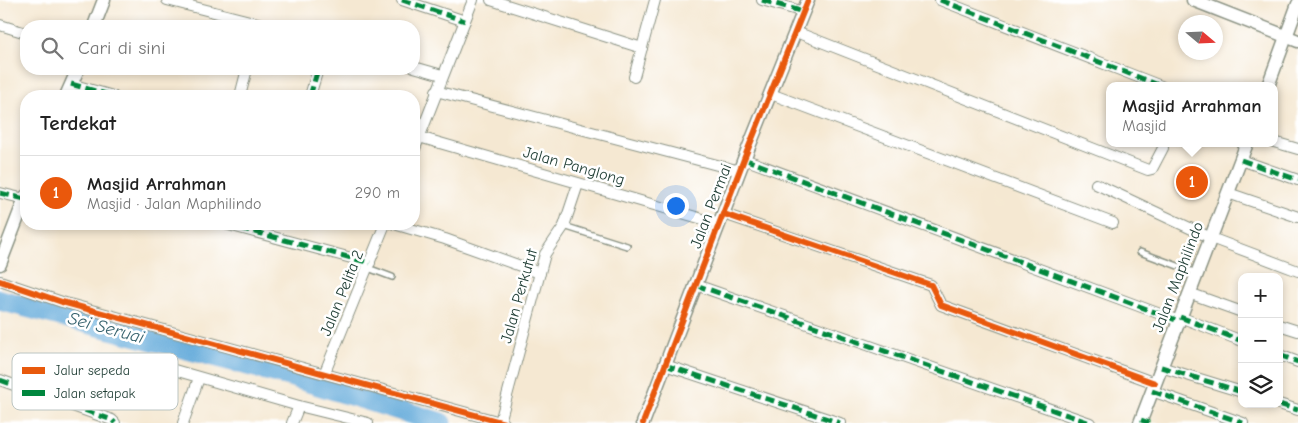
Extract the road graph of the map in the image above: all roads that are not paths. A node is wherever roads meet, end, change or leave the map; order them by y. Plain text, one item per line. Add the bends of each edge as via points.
1 (104, 0) edge
2 (167, 0) edge
3 (402, 0) edge
4 (473, 0) edge
5 (491, 0) edge
6 (655, 0) edge
7 (762, 0) edge
8 (940, 0) edge
9 (1193, 0) edge
10 (1298, 4) edge
11 (806, 6) edge
12 (96, 20) edge
13 (243, 20) edge
14 (464, 21) junction
15 (0, 25) edge
16 (20, 31) edge
17 (796, 32) junction
18 (1284, 37) junction
19 (1298, 41) edge
20 (642, 48) junction
21 (420, 69) edge
22 (75, 75) edge
23 (246, 75) edge
24 (316, 75) edge
25 (442, 75) junction
26 (634, 77) dead end
27 (1151, 82) edge
28 (1269, 82) edge
29 (69, 90) edge
30 (242, 90) edge
31 (312, 90) edge
32 (436, 91) junction
33 (771, 94) junction
34 (420, 133) edge
35 (420, 136) edge
36 (1278, 143) edge
37 (1246, 147) edge
38 (1163, 148) dead end
39 (1298, 149) edge
40 (1241, 160) junction
41 (742, 165) junction
42 (1298, 180) edge
43 (578, 184) junction
44 (1096, 184) dead end
45 (0, 193) edge
46 (1228, 193) junction
47 (20, 197) edge
48 (20, 213) edge
49 (1298, 217) edge
50 (722, 219) junction
51 (1113, 223) dead end
52 (564, 226) junction
53 (246, 230) edge
54 (383, 230) edge
55 (414, 230) edge
56 (1211, 238) junction
57 (627, 246) dead end
58 (1140, 252) dead end
59 (0, 264) edge
60 (369, 266) junction
61 (1298, 270) edge
62 (540, 273) junction
63 (1198, 273) junction
64 (392, 277) dead end
65 (0, 281) edge
66 (696, 285) junction
67 (1189, 293) junction
68 (1238, 311) edge
69 (1180, 319) junction
70 (1283, 326) edge
71 (1298, 331) edge
72 (1238, 340) edge
73 (1283, 357) edge
74 (1298, 362) edge
75 (665, 365) junction
76 (1161, 367) junction
77 (178, 372) edge
78 (325, 372) junction
79 (199, 378) junction
80 (0, 380) edge
81 (12, 384) edge
82 (1154, 387) junction
83 (1238, 391) edge
84 (1283, 405) edge
85 (299, 406) junction
86 (84, 410) edge
87 (1298, 410) edge
88 (502, 422) edge
89 (1143, 422) edge
90 (114, 423) edge
91 (183, 423) edge
92 (292, 423) edge
93 (368, 423) edge
94 (643, 423) edge
95 (840, 423) edge
96 (1090, 423) edge
97 (1243, 423) edge

1 - 12 street
2 - 13 street
3 - 14 street
4 - 14 street
5 - 20 street
6 - 20 street
7 - 11 street
8 - 27 street
9 - 18 street
10 - 18 street
11 - 17 street, Jalan Permai
14 - 25 street
15 - 16 street
17 - 33 street, Jalan Permai
17 - 38 street via 1148,170 1152,169
18 - 19 street
18 - 28 street
20 - 26 street
21 - 25 street
22 - 29 street
23 - 30 street
24 - 31 street
25 - 32 street
32 - 34 street
32 - 41 street
33 - 41 street, Jalan Permai
33 - 51 street
35 - 43 street, Jalan Panglong
36 - 39 street
37 - 40 street, Jalan Maphilindo
40 - 42 street
40 - 46 street, Jalan Maphilindo
41 - 50 street, Jalan Permai
41 - 69 street
43 - 50 street, Jalan Panglong
43 - 52 street, Jalan Perkutut
44 - 56 street
45 - 47 street
46 - 49 street
46 - 56 street, Jalan Maphilindo
48 - 59 street
50 - 66 street, Jalan Permai
50 - 82 street, Jalan Panglong via 931,285 941,304
52 - 57 lane
52 - 62 street, Jalan Perkutut via 549,244
53 - 60 street
54 - 60 street, Jalan Pelita 2
55 - 62 street
56 - 61 street
56 - 63 street, Jalan Maphilindo
58 - 63 lane
60 - 64 lane
60 - 78 street, Jalan Pelita 2
62 - 88 street, Jalan Perkutut
63 - 67 street, Jalan Maphilindo
65 - 78 street via 62,302
66 - 75 street, Jalan Permai
66 - 96 street
67 - 68 street
67 - 69 street, Jalan Maphilindo
69 - 72 street
69 - 76 street, Jalan Maphilindo
70 - 71 street
73 - 74 street
75 - 94 street, Jalan Permai
75 - 95 street
76 - 82 street, Jalan Maphilindo
76 - 83 street
77 - 79 street
78 - 88 street
79 - 85 street
79 - 91 street
80 - 81 street
82 - 89 street, Jalan Maphilindo
82 - 97 street, Jalan Panglong
84 - 87 street
85 - 92 street
85 - 93 street
86 - 90 street

